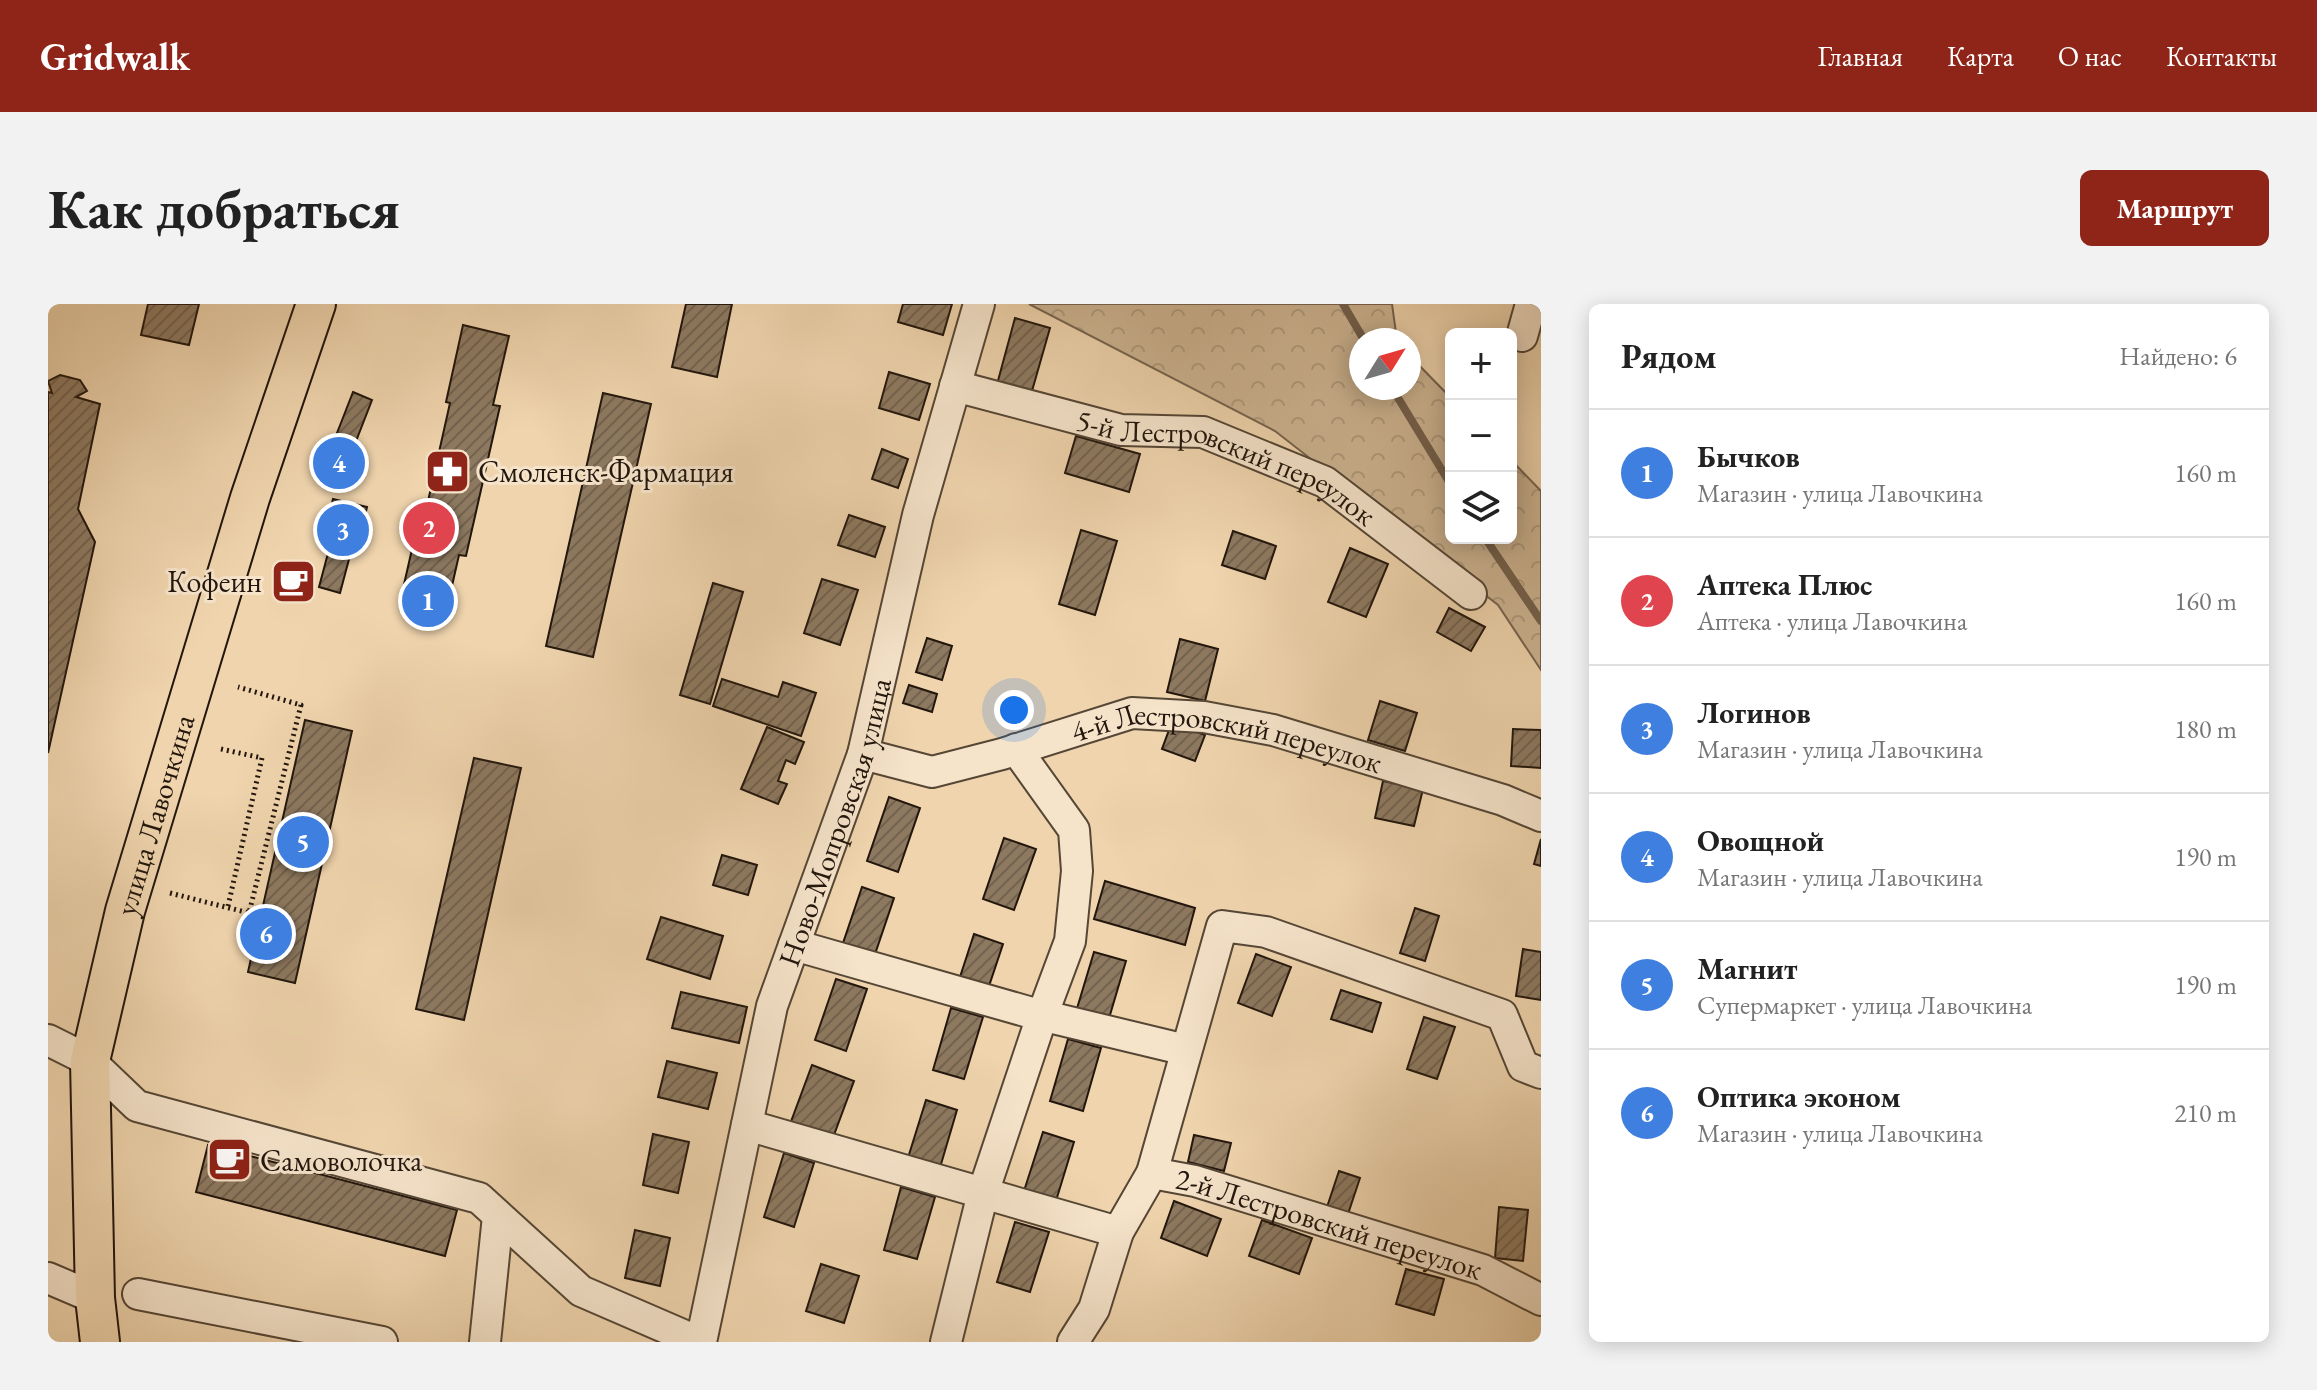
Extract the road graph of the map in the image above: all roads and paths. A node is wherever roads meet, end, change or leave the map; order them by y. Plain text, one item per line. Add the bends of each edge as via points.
1 (316, 304) edge
2 (979, 304) edge
3 (1531, 304) edge
4 (1522, 336) dead end
5 (955, 386) junction
6 (1471, 594) dead end
7 (238, 687) dead end
8 (221, 749) dead end
9 (1016, 749) junction
10 (863, 754) junction
11 (1541, 816) edge
12 (170, 893) dead end
13 (228, 906) junction
14 (794, 945) junction
15 (1042, 1016) junction
16 (48, 1040) edge
17 (1186, 1050) junction
18 (90, 1061) junction
19 (1541, 1073) edge
20 (747, 1125) junction
21 (1152, 1173) junction
22 (983, 1193) junction
23 (498, 1216) junction
24 (1118, 1232) junction
25 (48, 1278) edge
26 (138, 1294) dead end
27 (95, 1298) junction
28 (1541, 1300) edge
29 (100, 1342) edge
30 (382, 1342) edge
31 (485, 1342) edge
32 (700, 1342) edge
33 (946, 1342) edge
34 (1073, 1342) edge

1 - 18 main road, улица Лавочкина via 250,498 125,911
2 - 5 street, Ново-Мопровская улица
3 - 4 street
5 - 6 street, 5-й Лестровский переулок via 1121,430 1203,432 1325,482
5 - 10 street, Ново-Мопровская улица via 918,515
7 - 13 path via 301,705 249,913
8 - 13 path via 262,758
9 - 10 street, 4-й Лестровский переулок via 932,772
9 - 11 street, 4-й Лестровский переулок via 1132,713 1204,717 1273,730
9 - 15 street via 1074,830 1077,871 1070,941
10 - 14 street, Ново-Мопровская улица
12 - 13 path
14 - 15 street
14 - 20 street, Ново-Мопровская улица via 772,1006
15 - 17 street
15 - 22 street
16 - 18 street
17 - 19 street via 1222,926 1266,932 1502,1015 1523,1066
17 - 21 street
18 - 23 street via 137,1106 479,1198
18 - 27 main road, улица Лавочкина
20 - 22 street
20 - 32 street, Ново-Мопровская улица
21 - 24 street, 2-й Лестровский переулок
21 - 28 street, 2-й Лестровский переулок via 1195,1181 1483,1270
22 - 24 street
22 - 33 street
23 - 31 street
23 - 32 street via 581,1291
24 - 34 street, 2-й Лестровский переулок via 1094,1309
25 - 27 street
26 - 30 street
27 - 29 main road, улица Лавочкина

